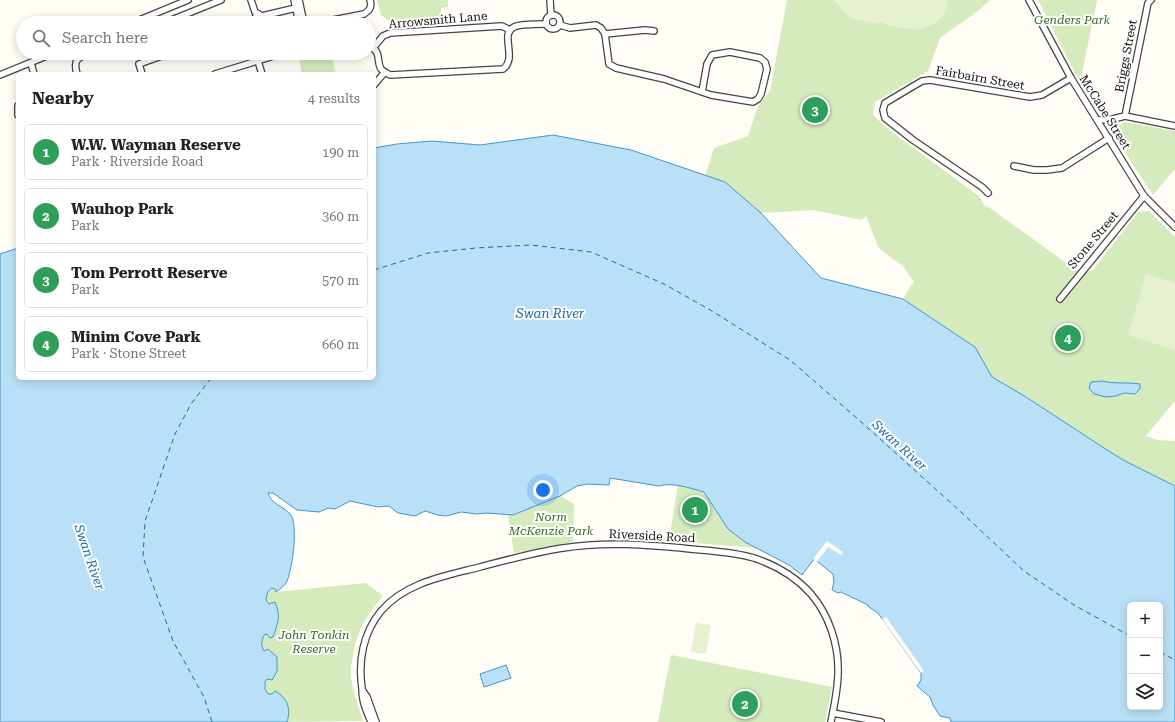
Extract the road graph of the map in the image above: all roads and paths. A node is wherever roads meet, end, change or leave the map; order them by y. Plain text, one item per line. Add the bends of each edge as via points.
1 (188, 0) edge
2 (221, 0) edge
3 (250, 0) edge
4 (294, 0) edge
5 (299, 0) edge
6 (370, 0) edge
7 (550, 0) edge
8 (1029, 0) edge
9 (1151, 0) edge
10 (298, 8) junction
11 (258, 14) joint
12 (551, 15) junction
13 (149, 16) edge
14 (181, 16) edge
15 (299, 16) edge
16 (301, 16) edge
17 (354, 16) edge
18 (546, 24) junction
19 (560, 25) junction
20 (510, 30) junction
21 (654, 31) dead end
22 (605, 34) junction
23 (376, 42) edge
24 (376, 51) edge
25 (38, 60) edge
26 (77, 60) edge
27 (150, 60) edge
28 (261, 60) edge
29 (258, 61) junction
30 (31, 63) junction
31 (33, 72) edge
32 (77, 72) edge
33 (141, 72) edge
34 (222, 72) edge
35 (261, 72) edge
36 (385, 72) junction
37 (0, 75) edge
38 (1071, 78) junction
39 (376, 83) edge
40 (702, 92) junction
41 (1125, 116) junction
42 (1112, 119) junction
43 (1098, 120) junction
44 (1175, 126) edge
45 (1103, 128) junction
46 (1109, 138) junction
47 (1014, 166) dead end
48 (988, 193) dead end
49 (1144, 196) junction
50 (1175, 227) edge
51 (1060, 299) dead end
52 (362, 691) junction
53 (833, 713) junction
54 (371, 722) edge
55 (376, 722) edge
56 (831, 722) edge
57 (881, 722) edge

1 - 13 street
2 - 14 street
3 - 11 street
4 - 10 street
5 - 10 street
6 - 17 street via 369,11
7 - 12 street
8 - 38 street, McCabe Street
9 - 41 street, Briggs Street via 1148,4
10 - 11 street via 262,16
10 - 15 street
10 - 16 street
12 - 18 street via 547,18
12 - 19 street via 559,19
18 - 19 street via 552,30
18 - 20 street via 516,26
19 - 22 street via 570,28 596,25
20 - 23 street, Arrowsmith Lane via 502,26 390,33
20 - 36 street via 509,62 503,70 390,75
21 - 22 street
22 - 40 street via 609,64
24 - 36 street via 381,69
25 - 30 street
26 - 32 street
27 - 33 street via 139,64
28 - 29 street
29 - 34 street
29 - 35 street
30 - 31 street
30 - 37 street
36 - 39 street
38 - 43 street, McCabe Street
38 - 48 street, Fairbairn Street via 1042,95 1030,97 930,80 922,81 885,103 885,118
40 - 40 street via 753,102 761,94 767,69 765,62 760,58 730,52 712,55
41 - 42 street
41 - 44 street
42 - 43 street
42 - 45 street
43 - 45 street, McCabe Street
45 - 46 street, McCabe Street
46 - 47 street via 1062,168 1034,170
46 - 49 street, McCabe Street
49 - 50 street, McCabe Street
49 - 51 street, Stone Street
52 - 53 street, Riverside Road via 361,659 370,629 381,611 393,599 414,586 432,579 554,549 599,544 635,544 728,553 753,558 793,577 818,604 830,628 836,648 838,672
52 - 54 street, Riverside Road
52 - 55 street, Riverside Road via 367,697
53 - 56 street, Riverside Road
53 - 57 street

